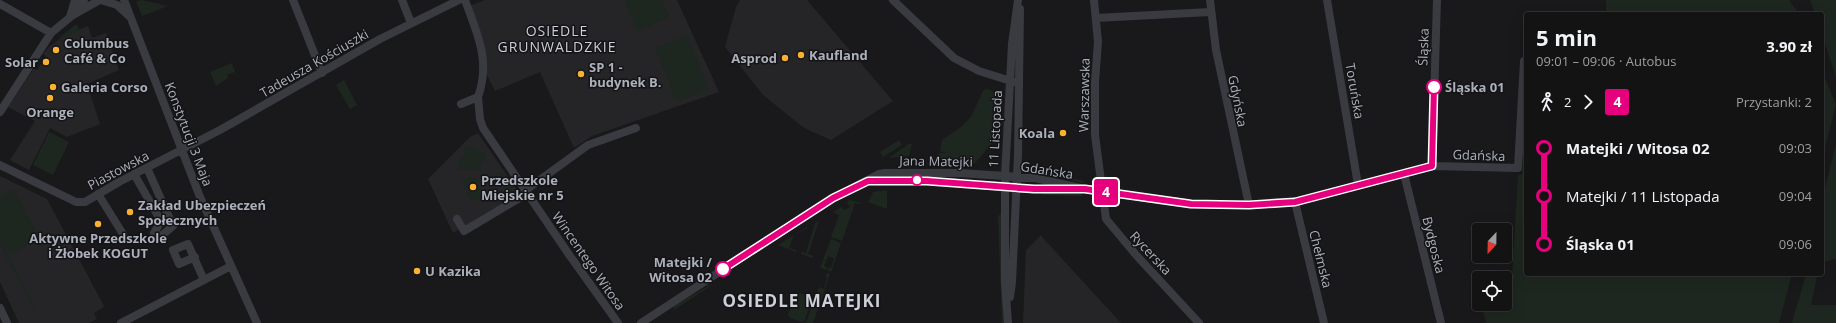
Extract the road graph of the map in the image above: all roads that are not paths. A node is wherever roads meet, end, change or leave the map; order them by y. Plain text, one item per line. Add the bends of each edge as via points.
1 (76, 0) edge
2 (84, 0) edge
3 (100, 0) edge
4 (124, 0) edge
5 (293, 0) edge
6 (402, 0) edge
7 (459, 0) edge
8 (465, 0) edge
9 (894, 0) edge
10 (1019, 0) edge
11 (1094, 0) edge
12 (1210, 0) edge
13 (1327, 0) edge
14 (1437, 0) edge
15 (0, 4) edge
16 (1210, 12) junction
17 (72, 16) junction
18 (131, 18) junction
19 (1096, 18) junction
20 (411, 23) junction
21 (51, 33) junction
22 (1524, 61) dead end
23 (322, 72) junction
24 (1010, 81) junction
25 (1019, 82) junction
26 (479, 95) junction
27 (461, 104) dead end
28 (0, 112) edge
29 (636, 128) dead end
30 (182, 150) junction
31 (1006, 154) junction
32 (1018, 155) junction
33 (0, 165) edge
34 (1432, 166) junction
35 (147, 168) junction
36 (134, 174) junction
37 (987, 174) junction
38 (1404, 174) junction
39 (1005, 176) junction
40 (1017, 177) junction
41 (1035, 178) junction
42 (868, 181) junction
43 (1358, 185) junction
44 (987, 186) junction
45 (1005, 188) junction
46 (1017, 188) junction
47 (1034, 189) junction
48 (1085, 189) junction
49 (1102, 191) junction
50 (527, 192) junction
51 (98, 194) junction
52 (1295, 202) junction
53 (1249, 205) junction
54 (1005, 207) junction
55 (1016, 207) junction
56 (457, 219) dead end
57 (123, 234) dead end
58 (195, 257) dead end
59 (231, 266) junction
60 (204, 280) junction
61 (1008, 308) junction
62 (1, 312) edge
63 (7, 323) edge
64 (121, 323) edge
65 (257, 323) edge
66 (618, 323) edge
67 (641, 323) edge
68 (1008, 323) edge
69 (1199, 323) edge
70 (1324, 323) edge
71 (1441, 323) edge

1 - 17 street
2 - 17 street
3 - 17 street
3 - 18 street, Konstytucji 3 Maja via 117,5
4 - 18 street, Konstytucji 3 Maja
5 - 23 street
6 - 20 street
7 - 20 street, Tadeusza Kościuszki
8 - 26 street, Wincentego Witosa via 483,49 484,76
9 - 24 street via 954,58 979,71
10 - 24 street, 11 Listopada via 1012,38
10 - 25 street, 11 Listopada
11 - 19 street, Warszawska
12 - 16 street, Gdyńska
13 - 43 street, Toruńska
14 - 34 street, Śląska
15 - 21 street
16 - 19 street
16 - 53 street, Gdyńska
17 - 21 street
18 - 30 street, Konstytucji 3 Maja
19 - 49 street, Warszawska via 1098,42 1095,135
20 - 23 street, Tadeusza Kościuszki
21 - 28 street
22 - 34 street, Gdańska via 1518,168
23 - 30 street, Tadeusza Kościuszki
24 - 25 street
24 - 31 street, 11 Listopada
25 - 32 street, 11 Listopada
26 - 27 street
26 - 50 street, Wincentego Witosa via 483,128
29 - 50 street via 588,145
30 - 35 street, Piastowska
30 - 59 street, Konstytucji 3 Maja
31 - 37 street via 997,169
31 - 39 street, 11 Listopada
32 - 40 street, 11 Listopada
32 - 41 street via 1023,167
33 - 51 street, Piastowska via 76,202 85,202
34 - 38 street, Gdańska
35 - 36 street, Piastowska
35 - 36 street via 173,226 157,235 161,221
36 - 51 street, Piastowska
37 - 39 street, Jana Matejki
37 - 42 street, Jana Matejki via 893,172 879,174
38 - 43 street, Gdańska
38 - 71 street, Bydgoska
39 - 40 street, Gdańska
39 - 45 street, 11 Listopada
40 - 41 street, Gdańska
40 - 46 street, 11 Listopada
41 - 48 street, Gdańska
42 - 44 street, Jana Matejki via 927,181
42 - 67 street, Jana Matejki via 833,198
43 - 52 street, Gdańska
44 - 45 street, Jana Matejki
44 - 54 street via 1001,198
45 - 46 street, Jana Matejki
45 - 54 street, 11 Listopada
46 - 47 street, Gdańska
46 - 55 street, 11 Listopada
47 - 48 street, Gdańska
47 - 55 street via 1021,198
48 - 49 street, Gdańska
49 - 53 street, Gdańska via 1191,204
49 - 69 street, Rycerska via 1109,225
50 - 56 street via 464,231
50 - 66 street, Wincentego Witosa
51 - 57 street
52 - 53 street, Gdańska
52 - 70 street, Chełmska
54 - 61 street, 11 Listopada via 1005,282
55 - 61 street, 11 Listopada
58 - 60 street
59 - 60 street
59 - 65 street, Konstytucji 3 Maja
60 - 64 street
61 - 68 street, 11 Listopada
62 - 63 street

